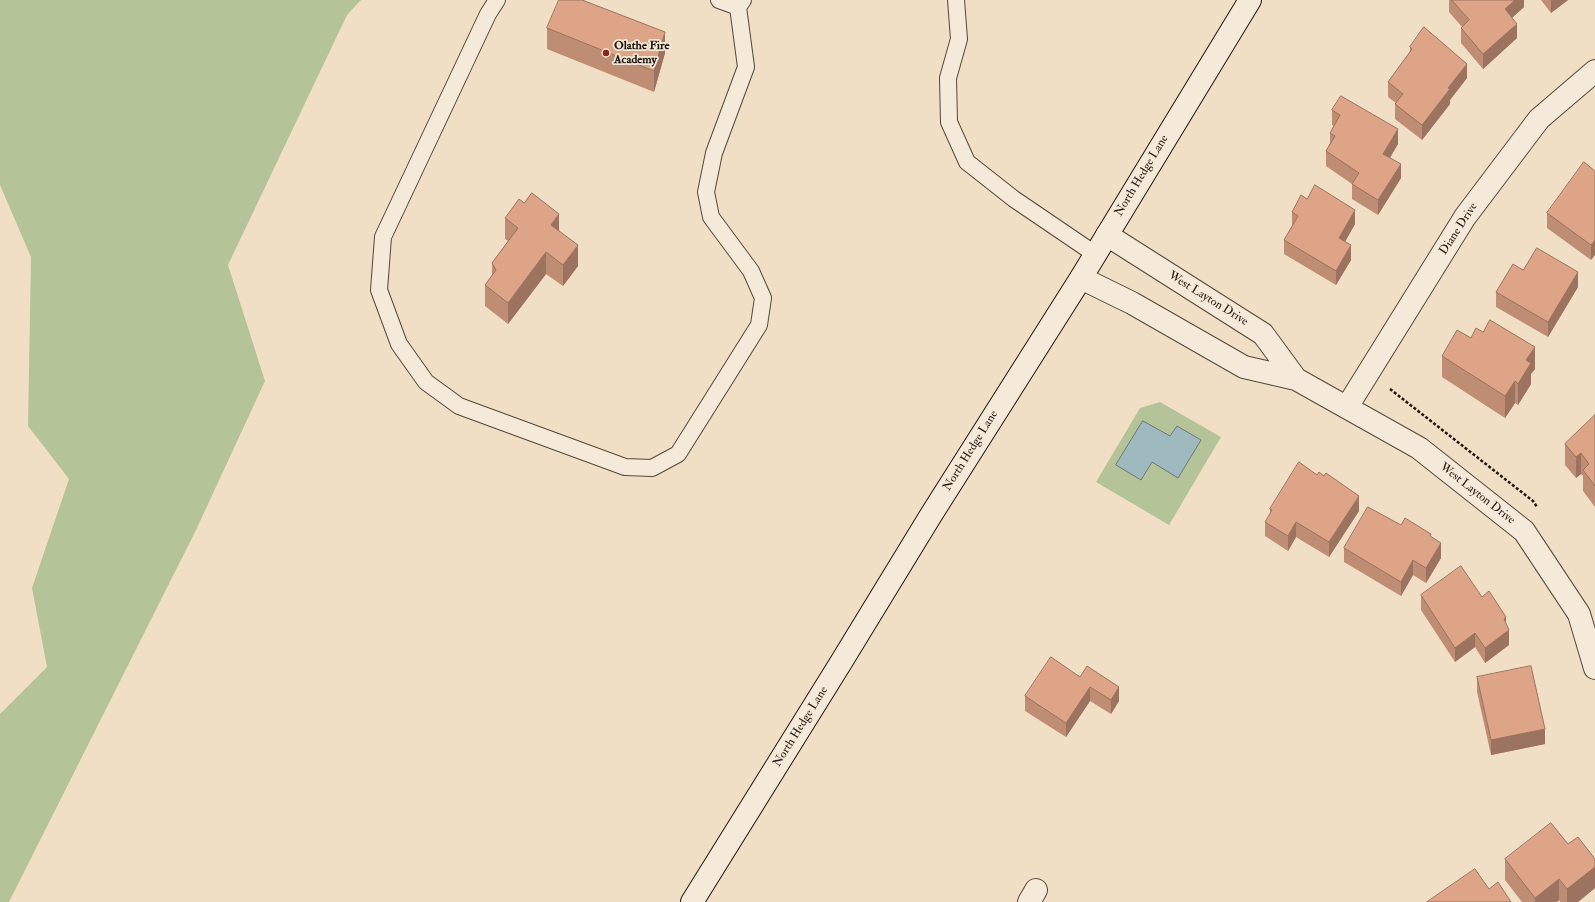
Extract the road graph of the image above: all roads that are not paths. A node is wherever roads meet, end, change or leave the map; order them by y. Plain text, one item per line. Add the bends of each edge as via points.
1 (497, 0) edge
2 (719, 0) edge
3 (956, 0) edge
4 (1250, 0) edge
5 (740, 3) edge
6 (1595, 71) edge
7 (1107, 235) junction
8 (1095, 254) junction
9 (1081, 278) junction
10 (1296, 379) junction
11 (1346, 407) junction
12 (1595, 668) edge
13 (692, 902) edge

1 - 5 lane via 382,237 379,290 399,344 426,382 459,406 625,467 652,468 678,454 759,325 763,298 751,271 711,217 706,192 714,153 746,67
2 - 5 lane
3 - 8 lane via 958,39 948,78 949,122 967,162 1014,199
4 - 7 street, North Hedge Lane
6 - 11 street, Diane Drive via 1539,119 1465,217
7 - 8 street, North Hedge Lane
7 - 10 street, West Layton Drive via 1263,334
8 - 9 street, North Hedge Lane
9 - 10 street, West Layton Drive via 1132,303 1244,367
9 - 13 street, North Hedge Lane via 931,514
10 - 11 street, West Layton Drive
11 - 12 street, West Layton Drive via 1419,448 1524,531 1579,614

